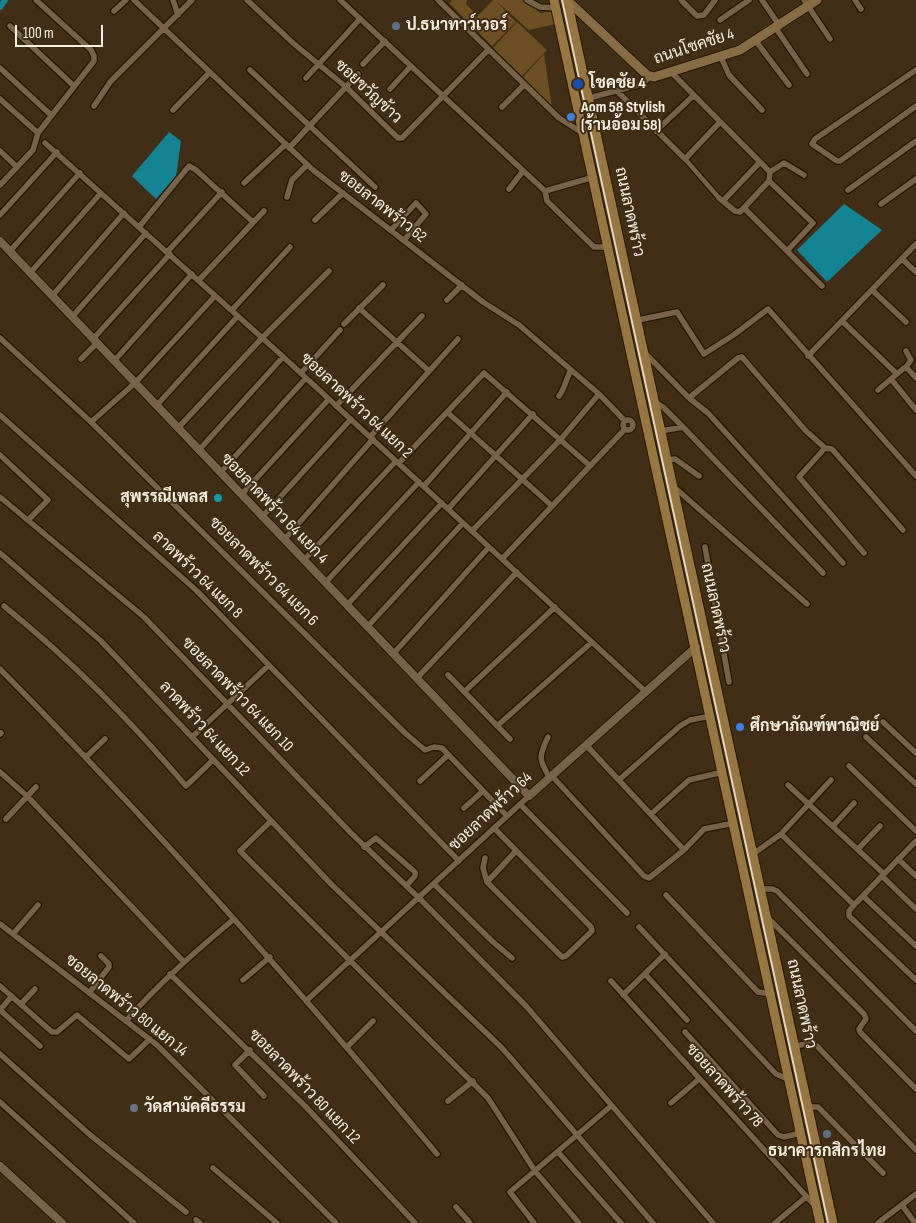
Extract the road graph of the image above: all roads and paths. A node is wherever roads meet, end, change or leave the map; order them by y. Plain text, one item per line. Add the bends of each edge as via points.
1 (36, 0) edge
2 (126, 0) edge
3 (134, 0) edge
4 (173, 0) edge
5 (192, 0) edge
6 (247, 0) edge
7 (340, 0) edge
8 (438, 0) edge
9 (527, 0) edge
10 (567, 0) edge
11 (681, 0) edge
12 (715, 0) edge
13 (749, 0) edge
14 (762, 0) edge
15 (817, 0) edge
16 (855, 0) edge
17 (806, 3) edge
18 (555, 4) edge
19 (861, 9) dead end
20 (114, 12) dead end
21 (178, 15) junction
22 (360, 19) junction
23 (720, 20) dead end
24 (10, 26) dead end
25 (777, 26) junction
26 (164, 27) junction
27 (830, 39) dead end
28 (755, 40) junction
29 (385, 41) junction
30 (488, 50) junction
31 (721, 57) junction
32 (318, 64) junction
33 (363, 64) dead end
34 (411, 66) junction
35 (0, 68) edge
36 (250, 70) dead end
37 (916, 70) edge
38 (210, 72) junction
39 (672, 73) junction
40 (358, 74) dead end
41 (807, 74) dead end
42 (651, 76) junction
43 (306, 78) dead end
44 (524, 85) junction
45 (789, 85) dead end
46 (74, 86) junction
47 (346, 87) junction
48 (390, 89) dead end
49 (617, 91) junction
50 (443, 96) junction
51 (693, 96) junction
52 (589, 98) junction
53 (0, 99) edge
54 (94, 106) dead end
55 (916, 106) edge
56 (502, 107) dead end
57 (173, 110) dead end
58 (762, 110) dead end
59 (52, 115) junction
60 (719, 123) junction
61 (309, 126) junction
62 (656, 131) junction
63 (38, 133) junction
64 (584, 134) junction
65 (916, 141) edge
66 (45, 143) dead end
67 (287, 146) junction
68 (0, 151) edge
69 (57, 152) junction
70 (685, 159) junction
71 (760, 162) junction
72 (307, 165) junction
73 (17, 166) junction
74 (523, 171) junction
75 (770, 172) junction
76 (80, 173) junction
77 (804, 175) dead end
78 (594, 177) junction
79 (916, 179) edge
80 (769, 181) junction
81 (244, 183) dead end
82 (0, 185) edge
83 (376, 187) dead end
84 (509, 189) dead end
85 (848, 190) dead end
86 (545, 191) junction
87 (222, 192) junction
88 (102, 193) junction
89 (342, 193) junction
90 (287, 197) dead end
91 (721, 199) junction
92 (881, 204) dead end
93 (744, 208) junction
94 (264, 210) dead end
95 (124, 213) junction
96 (0, 215) edge
97 (315, 220) dead end
98 (253, 222) junction
99 (139, 226) junction
100 (391, 230) junction
101 (146, 233) junction
102 (404, 240) junction
103 (0, 241) edge
104 (916, 244) edge
105 (290, 247) dead end
106 (609, 247) junction
107 (787, 251) junction
108 (10, 252) junction
109 (168, 253) junction
110 (902, 259) junction
111 (33, 270) junction
112 (329, 271) dead end
113 (916, 272) edge
114 (192, 274) junction
115 (199, 280) junction
116 (383, 285) dead end
117 (462, 286) junction
118 (822, 286) dead end
119 (872, 290) junction
120 (52, 296) junction
121 (215, 296) junction
122 (447, 300) dead end
123 (359, 308) junction
124 (232, 310) junction
125 (238, 316) junction
126 (422, 316) dead end
127 (72, 317) junction
128 (638, 320) junction
129 (842, 321) junction
130 (626, 322) junction
131 (906, 322) dead end
132 (344, 324) dead end
133 (340, 330) dead end
134 (0, 338) edge
135 (262, 338) junction
136 (458, 339) dead end
137 (95, 341) junction
138 (397, 341) junction
139 (906, 351) dead end
140 (645, 353) junction
141 (808, 356) junction
142 (283, 357) junction
143 (81, 359) dead end
144 (114, 362) junction
145 (906, 368) junction
146 (571, 370) junction
147 (429, 371) junction
148 (301, 373) junction
149 (897, 374) junction
150 (306, 378) junction
151 (916, 378) edge
152 (891, 379) junction
153 (135, 383) junction
154 (878, 390) dead end
155 (507, 392) junction
156 (599, 394) junction
157 (559, 396) dead end
158 (689, 398) junction
159 (329, 399) junction
160 (655, 402) junction
161 (156, 406) junction
162 (336, 406) junction
163 (916, 410) edge
164 (447, 412) junction
165 (533, 414) junction
166 (0, 415) edge
167 (351, 419) junction
168 (625, 421) junction
169 (91, 422) junction
170 (647, 422) junction
171 (633, 425) junction
172 (683, 427) junction
173 (178, 428) junction
174 (625, 430) junction
175 (661, 431) junction
176 (471, 434) junction
177 (371, 438) junction
178 (561, 439) junction
179 (824, 448) junction
180 (199, 450) junction
181 (0, 455) edge
182 (495, 456) junction
183 (668, 460) junction
184 (398, 462) junction
185 (589, 465) junction
186 (221, 472) junction
187 (699, 476) dead end
188 (916, 476) edge
189 (522, 480) junction
190 (419, 482) junction
191 (424, 486) junction
192 (674, 487) junction
193 (242, 494) junction
194 (0, 497) edge
195 (442, 503) junction
196 (551, 505) junction
197 (448, 509) junction
198 (262, 517) junction
199 (28, 520) junction
200 (463, 523) junction
201 (903, 530) dead end
202 (472, 531) junction
203 (284, 540) junction
204 (489, 547) junction
205 (705, 547) dead end
206 (0, 552) edge
207 (864, 553) dead end
208 (502, 559) junction
209 (304, 560) junction
210 (843, 563) dead end
211 (516, 572) junction
212 (823, 573) dead end
213 (325, 584) junction
214 (807, 604) dead end
215 (347, 605) junction
216 (4, 606) dead end
217 (555, 608) junction
218 (368, 626) junction
219 (592, 642) junction
220 (707, 644) junction
221 (696, 647) junction
222 (394, 653) junction
223 (268, 664) junction
224 (0, 669) edge
225 (448, 675) dead end
226 (418, 677) junction
227 (729, 682) dead end
228 (464, 692) junction
229 (646, 692) junction
230 (226, 704) junction
231 (711, 716) junction
232 (883, 722) dead end
233 (498, 726) junction
234 (192, 737) junction
235 (548, 737) dead end
236 (866, 737) dead end
237 (105, 739) dead end
238 (510, 739) dead end
239 (586, 745) junction
240 (916, 753) edge
241 (448, 755) junction
242 (86, 757) junction
243 (213, 760) junction
244 (849, 766) dead end
245 (0, 772) edge
246 (723, 772) junction
247 (551, 777) junction
248 (620, 779) junction
249 (831, 780) dead end
250 (420, 781) dead end
251 (916, 784) edge
252 (788, 785) dead end
253 (36, 787) dead end
254 (483, 791) junction
255 (27, 796) junction
256 (529, 796) junction
257 (854, 803) dead end
258 (520, 804) junction
259 (808, 804) junction
260 (464, 808) dead end
261 (651, 814) junction
262 (507, 816) junction
263 (6, 819) dead end
264 (271, 821) junction
265 (734, 822) junction
266 (833, 826) junction
267 (880, 826) dead end
268 (494, 828) junction
269 (916, 831) edge
270 (781, 834) junction
271 (916, 841) edge
272 (364, 846) junction
273 (858, 849) junction
274 (684, 850) junction
275 (516, 851) junction
276 (753, 854) junction
277 (485, 858) dead end
278 (898, 859) junction
279 (459, 861) junction
280 (883, 875) junction
281 (916, 876) edge
282 (487, 882) junction
283 (434, 884) junction
284 (406, 886) junction
285 (761, 889) junction
286 (666, 895) dead end
287 (863, 896) junction
288 (419, 898) junction
289 (38, 905) dead end
290 (854, 906) junction
291 (916, 909) edge
292 (627, 912) dead end
293 (767, 918) junction
294 (234, 919) junction
295 (0, 924) edge
296 (639, 927) dead end
297 (382, 932) junction
298 (13, 934) junction
299 (916, 946) edge
300 (665, 954) junction
301 (101, 956) dead end
302 (270, 957) junction
303 (512, 958) dead end
304 (183, 961) junction
305 (350, 961) junction
306 (170, 974) junction
307 (645, 974) junction
308 (243, 980) dead end
309 (916, 980) edge
310 (611, 981) dead end
311 (0, 986) edge
312 (36, 989) dead end
313 (89, 993) junction
314 (772, 994) junction
315 (623, 995) junction
316 (12, 996) junction
317 (308, 1000) junction
318 (21, 1004) junction
319 (0, 1010) edge
320 (687, 1020) dead end
321 (126, 1021) junction
322 (373, 1021) dead end
323 (916, 1031) edge
324 (685, 1032) dead end
325 (150, 1039) junction
326 (40, 1046) dead end
327 (794, 1046) junction
328 (347, 1047) junction
329 (250, 1050) junction
330 (0, 1054) edge
331 (798, 1063) junction
332 (787, 1065) junction
333 (699, 1079) junction
334 (790, 1080) junction
335 (473, 1081) junction
336 (916, 1089) edge
337 (264, 1096) dead end
338 (448, 1101) dead end
339 (0, 1102) edge
340 (671, 1103) dead end
341 (611, 1106) junction
342 (808, 1107) junction
343 (801, 1133) junction
344 (577, 1136) junction
345 (916, 1150) edge
346 (558, 1152) junction
347 (437, 1154) dead end
348 (0, 1166) edge
349 (213, 1168) dead end
350 (535, 1171) junction
351 (883, 1174) dead end
352 (916, 1194) edge
353 (806, 1197) junction
354 (902, 1205) junction
355 (456, 1207) dead end
356 (817, 1209) junction
357 (186, 1212) dead end
358 (881, 1222) edge
359 (62, 1223) edge
360 (134, 1223) edge
361 (277, 1223) edge
362 (336, 1223) edge
363 (415, 1223) edge
364 (470, 1223) edge
365 (534, 1223) edge
366 (579, 1223) edge
367 (621, 1223) edge
368 (652, 1223) edge
369 (713, 1223) edge
370 (775, 1223) edge
371 (820, 1223) edge
372 (833, 1223) edge
373 (915, 1223) edge

1 - 46 street via 94,56 91,66
2 - 20 street
3 - 26 street, ซอยลาดพร้าว 62
4 - 21 street
5 - 21 street
6 - 32 street, ซอยขวัญข้าว
7 - 22 street
8 - 30 street
9 - 18 street via 536,6
10 - 42 main road, ถนนโชคชัย 4
10 - 52 main road, ถนนลาดพร้าว
11 - 12 street via 697,16 704,15
13 - 23 street
14 - 25 street
15 - 17 main road, ถนนโชคชัย 4
16 - 19 street
17 - 25 main road, ถนนโชคชัย 4
17 - 27 street
18 - 64 main road, ถนนลาดพร้าว
21 - 26 street
22 - 29 street
22 - 32 street
24 - 46 street
25 - 28 main road, ถนนโชคชัย 4
25 - 41 street
26 - 38 street, ซอยลาดพร้าว 62
26 - 54 street via 111,81
28 - 31 main road, ถนนโชคชัย 4
28 - 45 street
29 - 33 street
29 - 34 street
30 - 44 street
30 - 50 street, ซอยขวัญข้าว
31 - 39 main road, ถนนโชคชัย 4
31 - 58 street via 729,75
32 - 43 street
32 - 47 street, ซอยขวัญข้าว
34 - 48 street
34 - 50 street
35 - 59 street
36 - 61 street
37 - 55 street via 812,144 840,160
38 - 57 street
38 - 67 street, ซอยลาดพร้าว 62
39 - 42 main road, ถนนโชคชัย 4
39 - 51 street
40 - 47 street
42 - 49 street via 642,84
44 - 56 street
44 - 64 street via 565,123
46 - 59 street
47 - 50 street, ซอยขวัญข้าว via 400,139
47 - 61 street
49 - 52 street
49 - 62 street
50 - 74 street
51 - 60 street
51 - 62 street
52 - 128 main road, ถนนลาดพร้าว
53 - 63 street
59 - 63 street
60 - 70 street
60 - 71 street
61 - 67 street
61 - 83 street
62 - 70 street
63 - 73 street via 32,150
64 - 78 main road, ถนนลาดพร้าว
65 - 85 street
66 - 69 street, ซอยลาดพร้าว 64 แยก 2
67 - 72 street, ซอยลาดพร้าว 62
67 - 81 street
68 - 73 street
69 - 76 street, ซอยลาดพร้าว 64 แยก 2
69 - 96 street
70 - 91 street
71 - 75 street
71 - 91 street
72 - 89 street, ซอยลาดพร้าว 62
72 - 90 street via 296,174
73 - 82 street
74 - 84 street
74 - 86 street
75 - 77 street via 784,162
75 - 80 street
76 - 88 street, ซอยลาดพร้าว 64 แยก 2
76 - 108 street
78 - 86 street
78 - 106 main road, ถนนลาดพร้าว
79 - 92 street
80 - 93 street
80 - 107 street via 813,223
86 - 106 street via 547,201 594,248
87 - 98 street
87 - 99 street via 189,166
87 - 109 street
88 - 95 street, ซอยลาดพร้าว 64 แยก 2
88 - 111 street
89 - 97 street
89 - 100 street, ซอยลาดพร้าว 62
91 - 93 street via 738,212
93 - 107 street
94 - 98 street
95 - 99 street, ซอยลาดพร้าว 64 แยก 2
95 - 120 street
98 - 115 street
99 - 101 street, ซอยลาดพร้าว 64 แยก 2
100 - 102 street, ซอยลาดพร้าว 62
100 - 102 street via 416,204 426,214
101 - 109 street, ซอยลาดพร้าว 64 แยก 2
101 - 127 street
102 - 117 street, ซอยลาดพร้าว 62
103 - 108 street, ซอยลาดพร้าว 64 แยก 4
104 - 110 street
105 - 124 street
106 - 130 main road, ถนนลาดพร้าว
107 - 118 street
108 - 111 street, ซอยลาดพร้าว 64 แยก 4
109 - 114 street, ซอยลาดพร้าว 64 แยก 2
109 - 137 street
110 - 113 street
110 - 119 street
111 - 120 street, ซอยลาดพร้าว 64 แยก 4
112 - 135 street
114 - 115 street, ซอยลาดพร้าว 64 แยก 2
114 - 144 street
115 - 121 street, ซอยลาดพร้าว 64 แยก 2
116 - 123 street
117 - 122 street
117 - 146 street, ซอยลาดพร้าว 62 via 519,325
119 - 129 street
119 - 131 street
120 - 127 street, ซอยลาดพร้าว 64 แยก 4
121 - 124 street, ซอยลาดพร้าว 64 แยก 2
121 - 153 street
123 - 132 street
123 - 138 street
124 - 125 street, ซอยลาดพร้าว 64 แยก 2
125 - 135 street, ซอยลาดพร้าว 64 แยก 2
125 - 161 street
126 - 138 street
127 - 137 street, ซอยลาดพร้าว 64 แยก 4
128 - 130 main road
128 - 140 main road, ถนนลาดพร้าว
128 - 141 street via 677,312 704,354 768,309
129 - 141 street
129 - 149 street
130 - 170 main road, ถนนลาดพร้าว
133 - 148 street
134 - 169 street, ซอยลาดพร้าว 64 แยก 6
135 - 142 street, ซอยลาดพร้าว 64 แยก 2
135 - 173 street
136 - 147 street
137 - 143 street
137 - 144 street, ซอยลาดพร้าว 64 แยก 4
138 - 147 street
138 - 162 street
139 - 145 street via 911,360
140 - 158 street
140 - 160 main road, ถนนลาดพร้าว
141 - 188 street
142 - 148 street, ซอยลาดพร้าว 64 แยก 2
142 - 180 street
144 - 153 street, ซอยลาดพร้าว 64 แยก 4
145 - 149 street
145 - 151 street
146 - 156 street, ซอยลาดพร้าว 62
146 - 157 street
147 - 177 street
148 - 150 street, ซอยลาดพร้าว 64 แยก 2
149 - 152 street
150 - 159 street, ซอยลาดพร้าว 64 แยก 2
150 - 186 street
152 - 154 street
152 - 163 street
153 - 161 street, ซอยลาดพร้าว 64 แยก 4
153 - 169 street
155 - 164 street via 484,373
155 - 165 street
155 - 176 street
156 - 168 street, ซอยลาดพร้าว 62
156 - 178 street
158 - 179 street via 742,357
158 - 210 street via 708,413
159 - 162 street, ซอยลาดพร้าว 64 แยก 2
159 - 193 street
160 - 172 street
160 - 175 main road, ถนนลาดพร้าว
161 - 173 street, ซอยลาดพร้าว 64 แยก 4
162 - 167 street, ซอยลาดพร้าว 64 แยก 2
164 - 176 street
164 - 184 street
165 - 178 street
165 - 182 street
166 - 223 street, ลาดพร้าว 64 แยก 8 via 197,591
167 - 177 street, ซอยลาดพร้าว 64 แยก 2
167 - 198 street
168 - 171 street, ซอยลาดพร้าว 62
168 - 174 street
169 - 241 street, ซอยลาดพร้าว 64 แยก 6 via 412,739 425,750 442,748
170 - 171 street
170 - 221 main road, ถนนลาดพร้าว
171 - 174 street via 630,430
172 - 175 street
172 - 212 street
173 - 180 street, ซอยลาดพร้าว 64 แยก 4
174 - 185 street
175 - 183 main road, ถนนลาดพร้าว
176 - 182 street
176 - 191 street
177 - 184 street, ซอยลาดพร้าว 64 แยก 2
177 - 203 street
178 - 185 street
178 - 189 street
179 - 201 street via 832,449
179 - 207 street via 799,477
180 - 186 street, ซอยลาดพร้าว 64 แยก 4
181 - 199 street via 47,497 48,502
182 - 189 street
182 - 197 street
183 - 187 street via 675,459
183 - 192 main road, ถนนลาดพร้าว
184 - 190 street, ซอยลาดพร้าว 64 แยก 2
184 - 209 street
185 - 196 street
186 - 193 street, ซอยลาดพร้าว 64 แยก 4
189 - 196 street
189 - 202 street
190 - 191 street, ซอยลาดพร้าว 64 แยก 2
190 - 213 street
191 - 195 street, ซอยลาดพร้าว 64 แยก 2
192 - 214 street
192 - 220 main road, ถนนลาดพร้าว
193 - 198 street, ซอยลาดพร้าว 64 แยก 4
194 - 199 street, ซอยลาดพร้าว 64 แยก 10
195 - 197 street, ซอยลาดพร้าว 64 แยก 2
195 - 215 street
196 - 208 street
197 - 200 street, ซอยลาดพร้าว 64 แยก 2
198 - 203 street, ซอยลาดพร้าว 64 แยก 4
199 - 230 street, ซอยลาดพร้าว 64 แยก 10 via 144,617
200 - 202 street, ซอยลาดพร้าว 64 แยก 2
200 - 218 street
202 - 204 street, ซอยลาดพร้าว 64 แยก 2
203 - 209 street, ซอยลาดพร้าว 64 แยก 4
204 - 208 street, ซอยลาดพร้าว 64 แยก 2
204 - 222 street
205 - 227 street
206 - 234 street, ลาดพร้าว 64 แยก 12 via 102,641
208 - 211 street, ซอยลาดพร้าว 64 แยก 2
209 - 213 street, ซอยลาดพร้าว 64 แยก 4
211 - 217 street, ซอยลาดพร้าว 64 แยก 2
211 - 226 street
213 - 215 street, ซอยลาดพร้าว 64 แยก 4
215 - 218 street, ซอยลาดพร้าว 64 แยก 4
216 - 243 street via 83,673 186,786
217 - 219 street, ซอยลาดพร้าว 64 แยก 2
217 - 228 street
218 - 222 street, ซอยลาดพร้าว 64 แยก 4
219 - 229 street, ซอยลาดพร้าว 64 แยก 2
219 - 233 street
220 - 221 main road
220 - 276 main road, ถนนลาดพร้าว
221 - 229 street, ซอยลาดพร้าว 64
221 - 231 main road, ถนนลาดพร้าว
222 - 226 street, ซอยลาดพร้าว 64 แยก 4
223 - 230 street
223 - 279 street, ลาดพร้าว 64 แยก 8
224 - 242 street
225 - 228 street
226 - 256 street, ซอยลาดพร้าว 64 แยก 4
228 - 233 street
229 - 239 street, ซอยลาดพร้าว 64
230 - 234 street
230 - 272 street, ซอยลาดพร้าว 64 แยก 10
231 - 246 main road, ถนนลาดพร้าว
231 - 248 street via 690,720 680,726
232 - 240 street
233 - 238 street
234 - 243 street, ลาดพร้าว 64 แยก 12
235 - 247 street via 540,763
236 - 251 street
237 - 242 street
239 - 247 street, ซอยลาดพร้าว 64
239 - 248 street
241 - 250 street
241 - 254 street
242 - 294 street
243 - 264 street, ลาดพร้าว 64 แยก 12
244 - 269 street
245 - 255 street
246 - 261 street via 689,780
246 - 265 main road, ถนนลาดพร้าว
247 - 256 street, ซอยลาดพร้าว 64
247 - 274 street via 644,876 653,877
248 - 261 street
249 - 259 street
252 - 259 street
253 - 255 street
254 - 260 street
254 - 262 street
255 - 263 street
255 - 304 street
256 - 258 street, ซอยลาดพร้าว 64
257 - 266 street
258 - 262 street, ซอยลาดพร้าว 64
258 - 292 street
259 - 266 street
259 - 270 street
261 - 274 street
262 - 268 street, ซอยลาดพร้าว 64
264 - 297 street, ลาดพร้าว 64 แยก 12
264 - 305 street via 240,851
265 - 274 street via 704,829
265 - 314 main road, ถนนลาดพร้าว
266 - 273 street
267 - 273 street
268 - 275 street
268 - 279 street, ซอยลาดพร้าว 64
270 - 276 street
270 - 290 street
271 - 278 street
272 - 284 street, ซอยลาดพร้าว 64 แยก 10
272 - 284 street via 374,839 379,840 415,872
273 - 280 street
275 - 282 street
275 - 282 street via 592,931 562,957
276 - 285 main road, ถนนลาดพร้าว
277 - 282 street via 483,868
278 - 280 street
278 - 281 street
279 - 283 street, ซอยลาดพร้าว 64
280 - 287 street
280 - 291 street
283 - 288 street, ซอยลาดพร้าว 64
283 - 303 street
284 - 288 street, ซอยลาดพร้าว 64 แยก 10
285 - 293 main road, ถนนลาดพร้าว
285 - 323 street via 776,891
286 - 314 street via 758,992
287 - 290 street
287 - 299 street
288 - 297 street, ซอยลาดพร้าว 64
288 - 341 street, ซอยลาดพร้าว 64 แยก 10 via 526,1006
289 - 298 street
290 - 309 street via 849,916
293 - 327 main road, ถนนลาดพร้าว
293 - 336 street via 864,1014 866,1019 860,1032
294 - 302 street
294 - 304 street
295 - 298 street, ซอยลาดพร้าว 80 แยก 14
296 - 300 street
297 - 305 street, ซอยลาดพร้าว 64
297 - 344 street, ลาดพร้าว 64 แยก 12 via 502,1048
298 - 313 street, ซอยลาดพร้าว 80 แยก 14
300 - 307 street
300 - 334 street via 776,1074
301 - 313 street via 109,965
302 - 308 street
302 - 317 street
304 - 306 street
305 - 317 street, ซอยลาดพร้าว 64
305 - 335 street
306 - 321 street
306 - 329 street, ซอยลาดพร้าว 80 แยก 12
307 - 315 street
307 - 320 street
310 - 315 street, ซอยลาดพร้าว 78
311 - 316 street
312 - 318 street
313 - 321 street, ซอยลาดพร้าว 80 แยก 14
314 - 332 main road, ถนนลาดพร้าว
315 - 333 street, ซอยลาดพร้าว 78
316 - 318 street
316 - 319 street
317 - 328 street
318 - 325 street via 55,1033 77,1016 129,1059
319 - 326 street
321 - 325 street, ซอยลาดพร้าว 80 แยก 14
322 - 328 street
324 - 343 street via 778,1135 784,1137
325 - 362 street, ซอยลาดพร้าว 80 แยก 14
327 - 331 main road, ถนนลาดพร้าว
327 - 345 street via 811,1043 817,1046
328 - 347 street
329 - 337 street via 235,1065
329 - 363 street, ซอยลาดพร้าว 80 แยก 12
330 - 357 street via 88,1134
331 - 332 main road
331 - 342 main road, ถนนลาดพร้าว
332 - 334 main road, ถนนลาดพร้าว
333 - 340 street
333 - 353 street, ซอยลาดพร้าว 78
334 - 343 main road, ถนนลาดพร้าว
335 - 338 street
335 - 350 street via 498,1111
339 - 360 street
341 - 344 street
341 - 369 street, ซอยลาดพร้าว 64 แยก 10
342 - 351 street via 818,1107
342 - 372 main road, ถนนลาดพร้าว
343 - 356 main road, ถนนลาดพร้าว
344 - 346 street
344 - 368 street, ลาดพร้าว 64 แยก 12
346 - 350 street
346 - 367 street
348 - 359 street
349 - 361 street
350 - 365 street via 510,1192
350 - 366 street
352 - 354 street
353 - 356 street, ซอยลาดพร้าว 78
353 - 370 street
354 - 358 street
354 - 373 street
355 - 364 street
356 - 371 main road, ถนนลาดพร้าว

